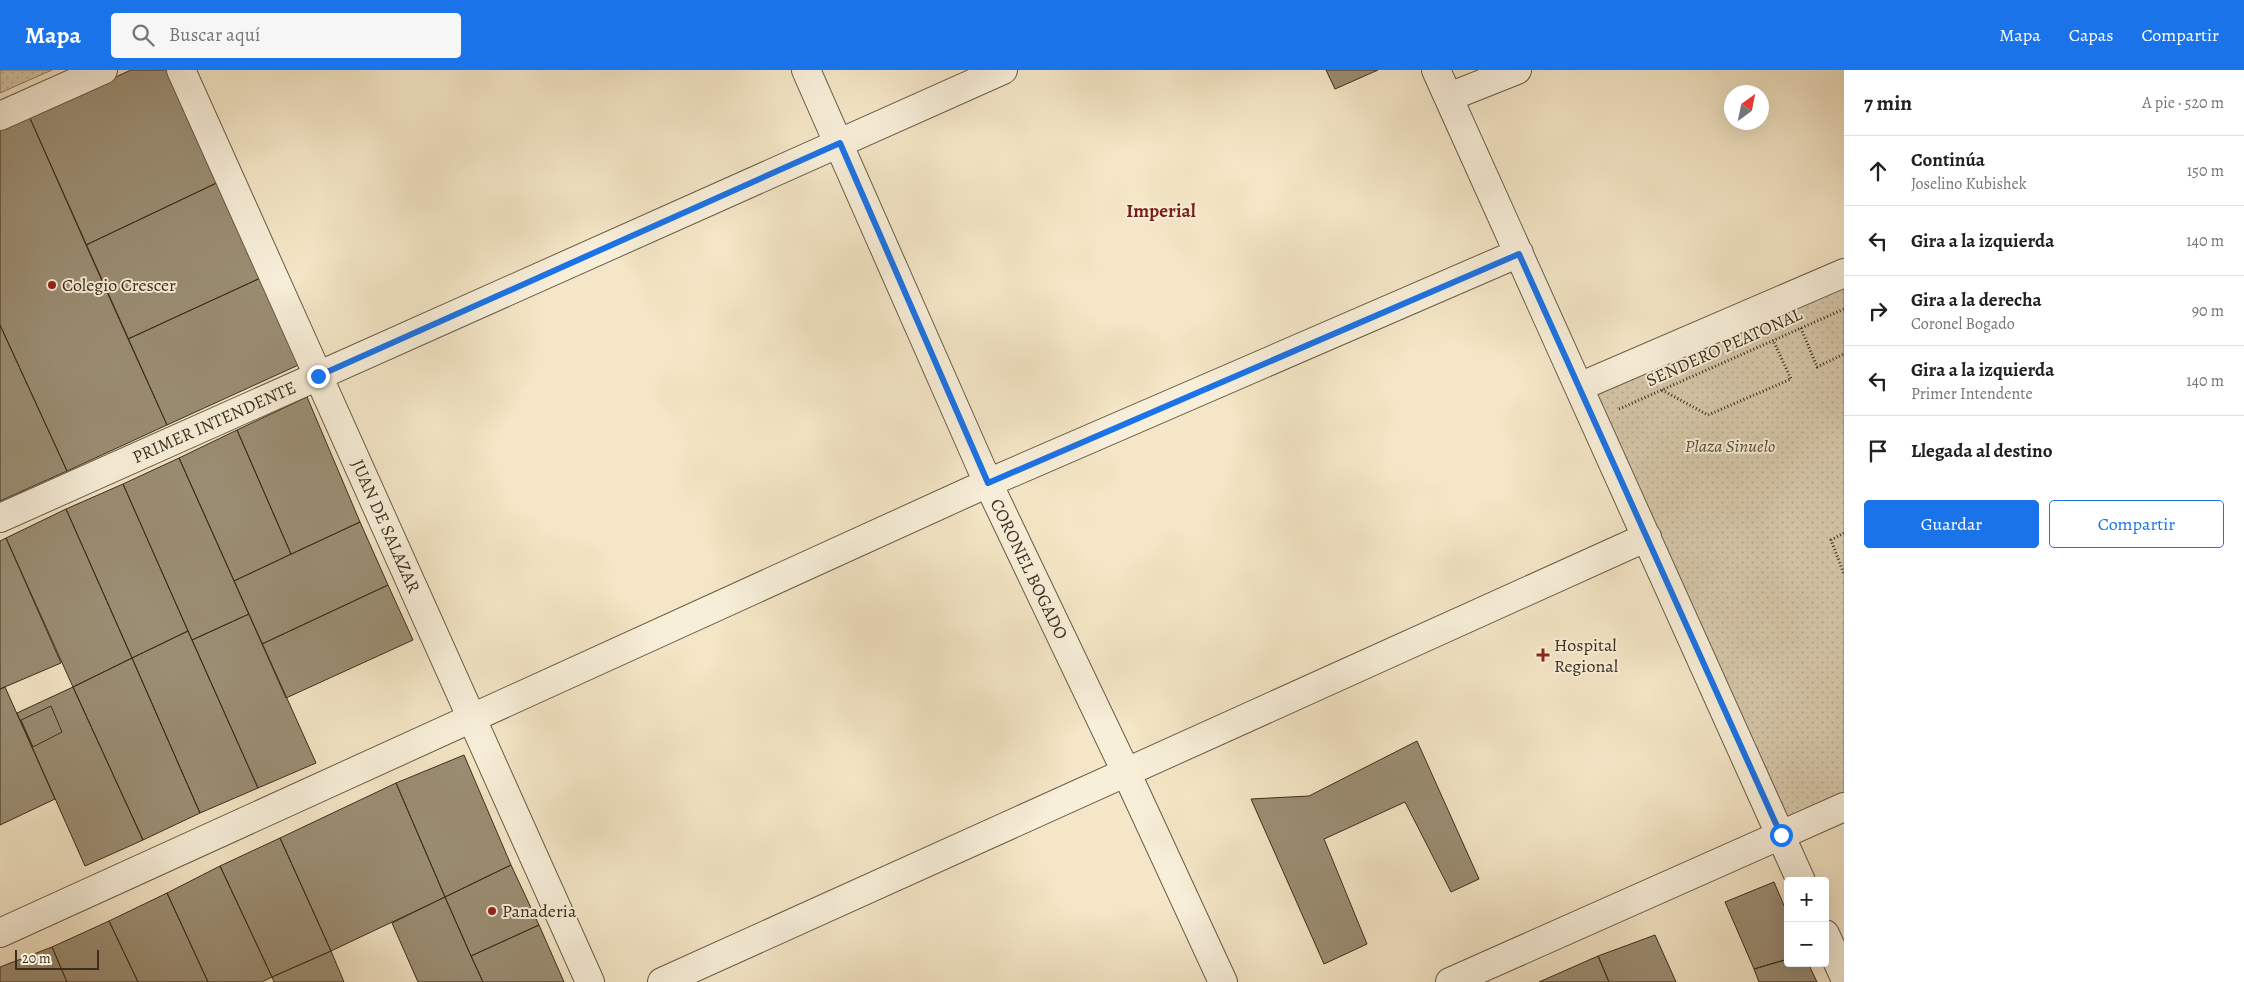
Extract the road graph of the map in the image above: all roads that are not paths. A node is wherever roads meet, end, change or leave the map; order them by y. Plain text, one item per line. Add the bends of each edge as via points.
1 (103, 70) edge
2 (182, 70) edge
3 (806, 70) edge
4 (1003, 70) edge
5 (1436, 70) edge
6 (1517, 70) edge
7 (1448, 97) junction
8 (0, 116) edge
9 (840, 143) junction
10 (1519, 254) junction
11 (1844, 274) edge
12 (318, 376) junction
13 (1579, 387) junction
14 (988, 483) junction
15 (0, 518) edge
16 (1647, 537) junction
17 (472, 719) junction
18 (1126, 772) junction
19 (1844, 807) edge
20 (1781, 835) junction
21 (1799, 877) edge
22 (0, 933) edge
23 (1829, 943) edge
24 (1844, 976) edge
25 (590, 982) edge
26 (662, 982) edge
27 (1223, 982) edge
28 (1450, 982) edge

1 - 8 street
2 - 12 street, JUAN DE SALAZAR
3 - 9 street, CORONEL BOGADO
4 - 9 street, PRIMER INTENDENTE
5 - 7 street
6 - 7 street
7 - 10 street
9 - 12 street, PRIMER INTENDENTE
9 - 14 street, CORONEL BOGADO
10 - 13 street
10 - 14 street
11 - 13 street
12 - 15 street, PRIMER INTENDENTE
12 - 17 street, JUAN DE SALAZAR
13 - 16 street
14 - 17 street
14 - 18 street, CORONEL BOGADO
16 - 18 street
16 - 20 street
17 - 22 street
17 - 25 street, JUAN DE SALAZAR
18 - 26 street
18 - 27 street, CORONEL BOGADO
19 - 20 street
20 - 21 street
20 - 28 street
23 - 24 street

